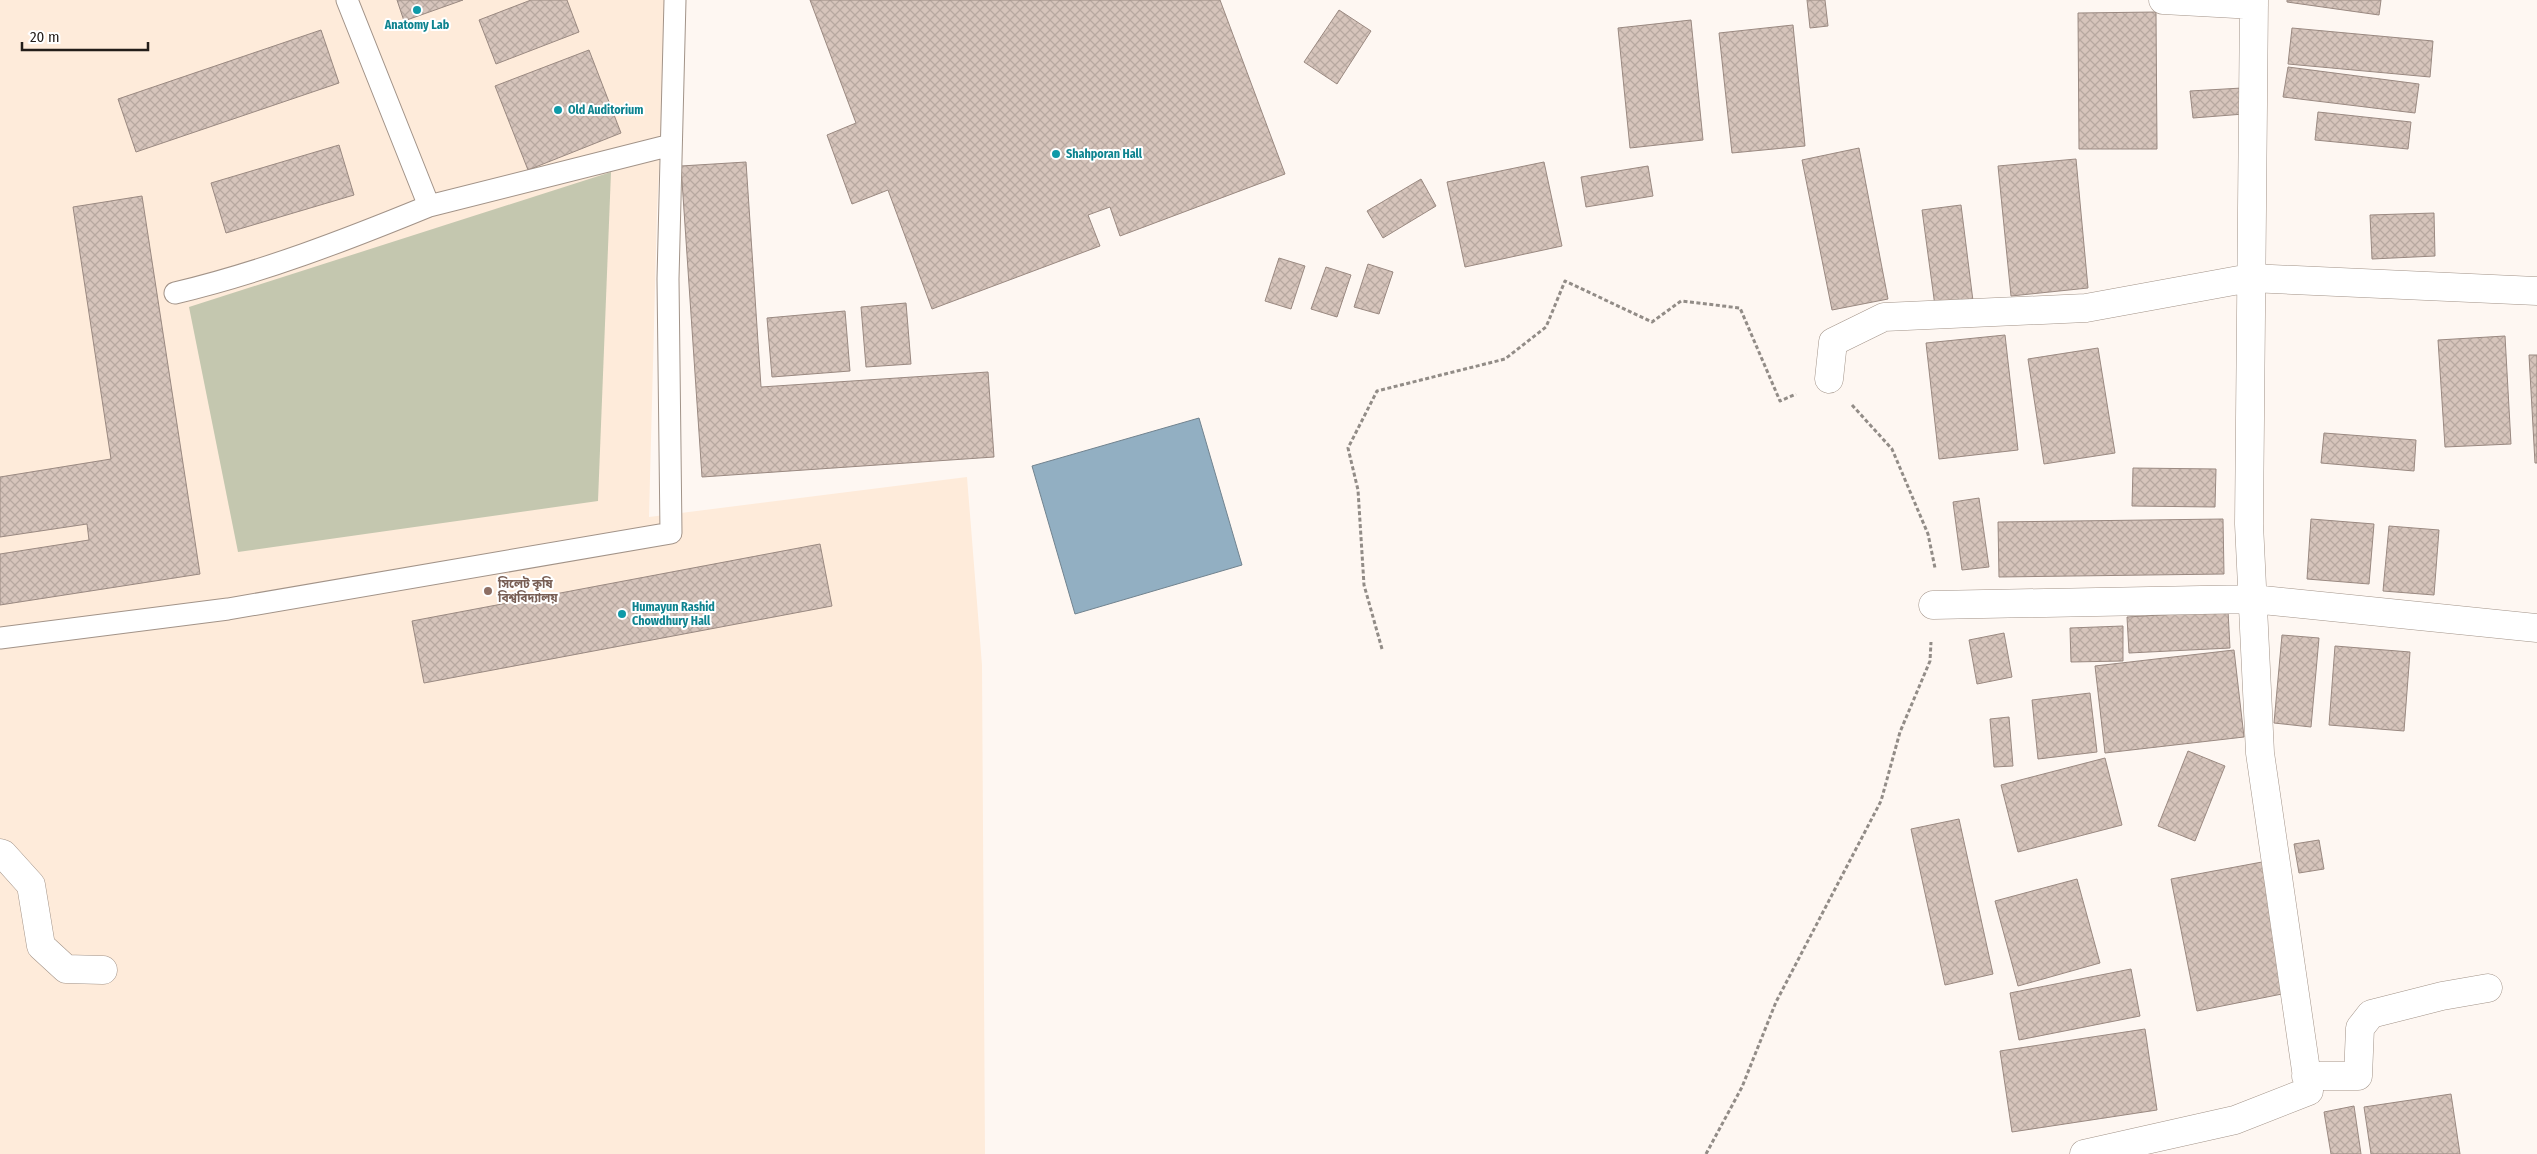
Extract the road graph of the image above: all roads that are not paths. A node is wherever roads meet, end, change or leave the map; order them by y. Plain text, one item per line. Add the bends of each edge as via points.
1 (347, 0) edge
2 (675, 0) edge
3 (2163, 0) edge
4 (2254, 3) edge
5 (671, 145) junction
6 (429, 206) junction
7 (2250, 278) junction
8 (2537, 290) edge
9 (175, 293) dead end
10 (1829, 379) road end
11 (2253, 599) junction
12 (1933, 605) road end
13 (2537, 628) edge
14 (0, 638) edge
15 (0, 853) edge
16 (103, 970) dead end
17 (2488, 988) dead end
18 (2306, 1076) junction
19 (2084, 1154) edge

1 - 6 lane
2 - 5 lane
3 - 4 street
4 - 7 street
5 - 6 lane
5 - 14 lane via 668,279 671,533 228,609
6 - 9 lane via 330,246 218,283
7 - 8 street
7 - 10 street via 2086,308 1884,317 1833,342
7 - 11 street via 2249,524
11 - 12 street
11 - 13 street
11 - 18 street via 2260,753
15 - 16 street via 31,885 41,946 66,969
17 - 18 street via 2371,1014 2360,1028 2358,1076
18 - 19 street via 2309,1091 2235,1120

